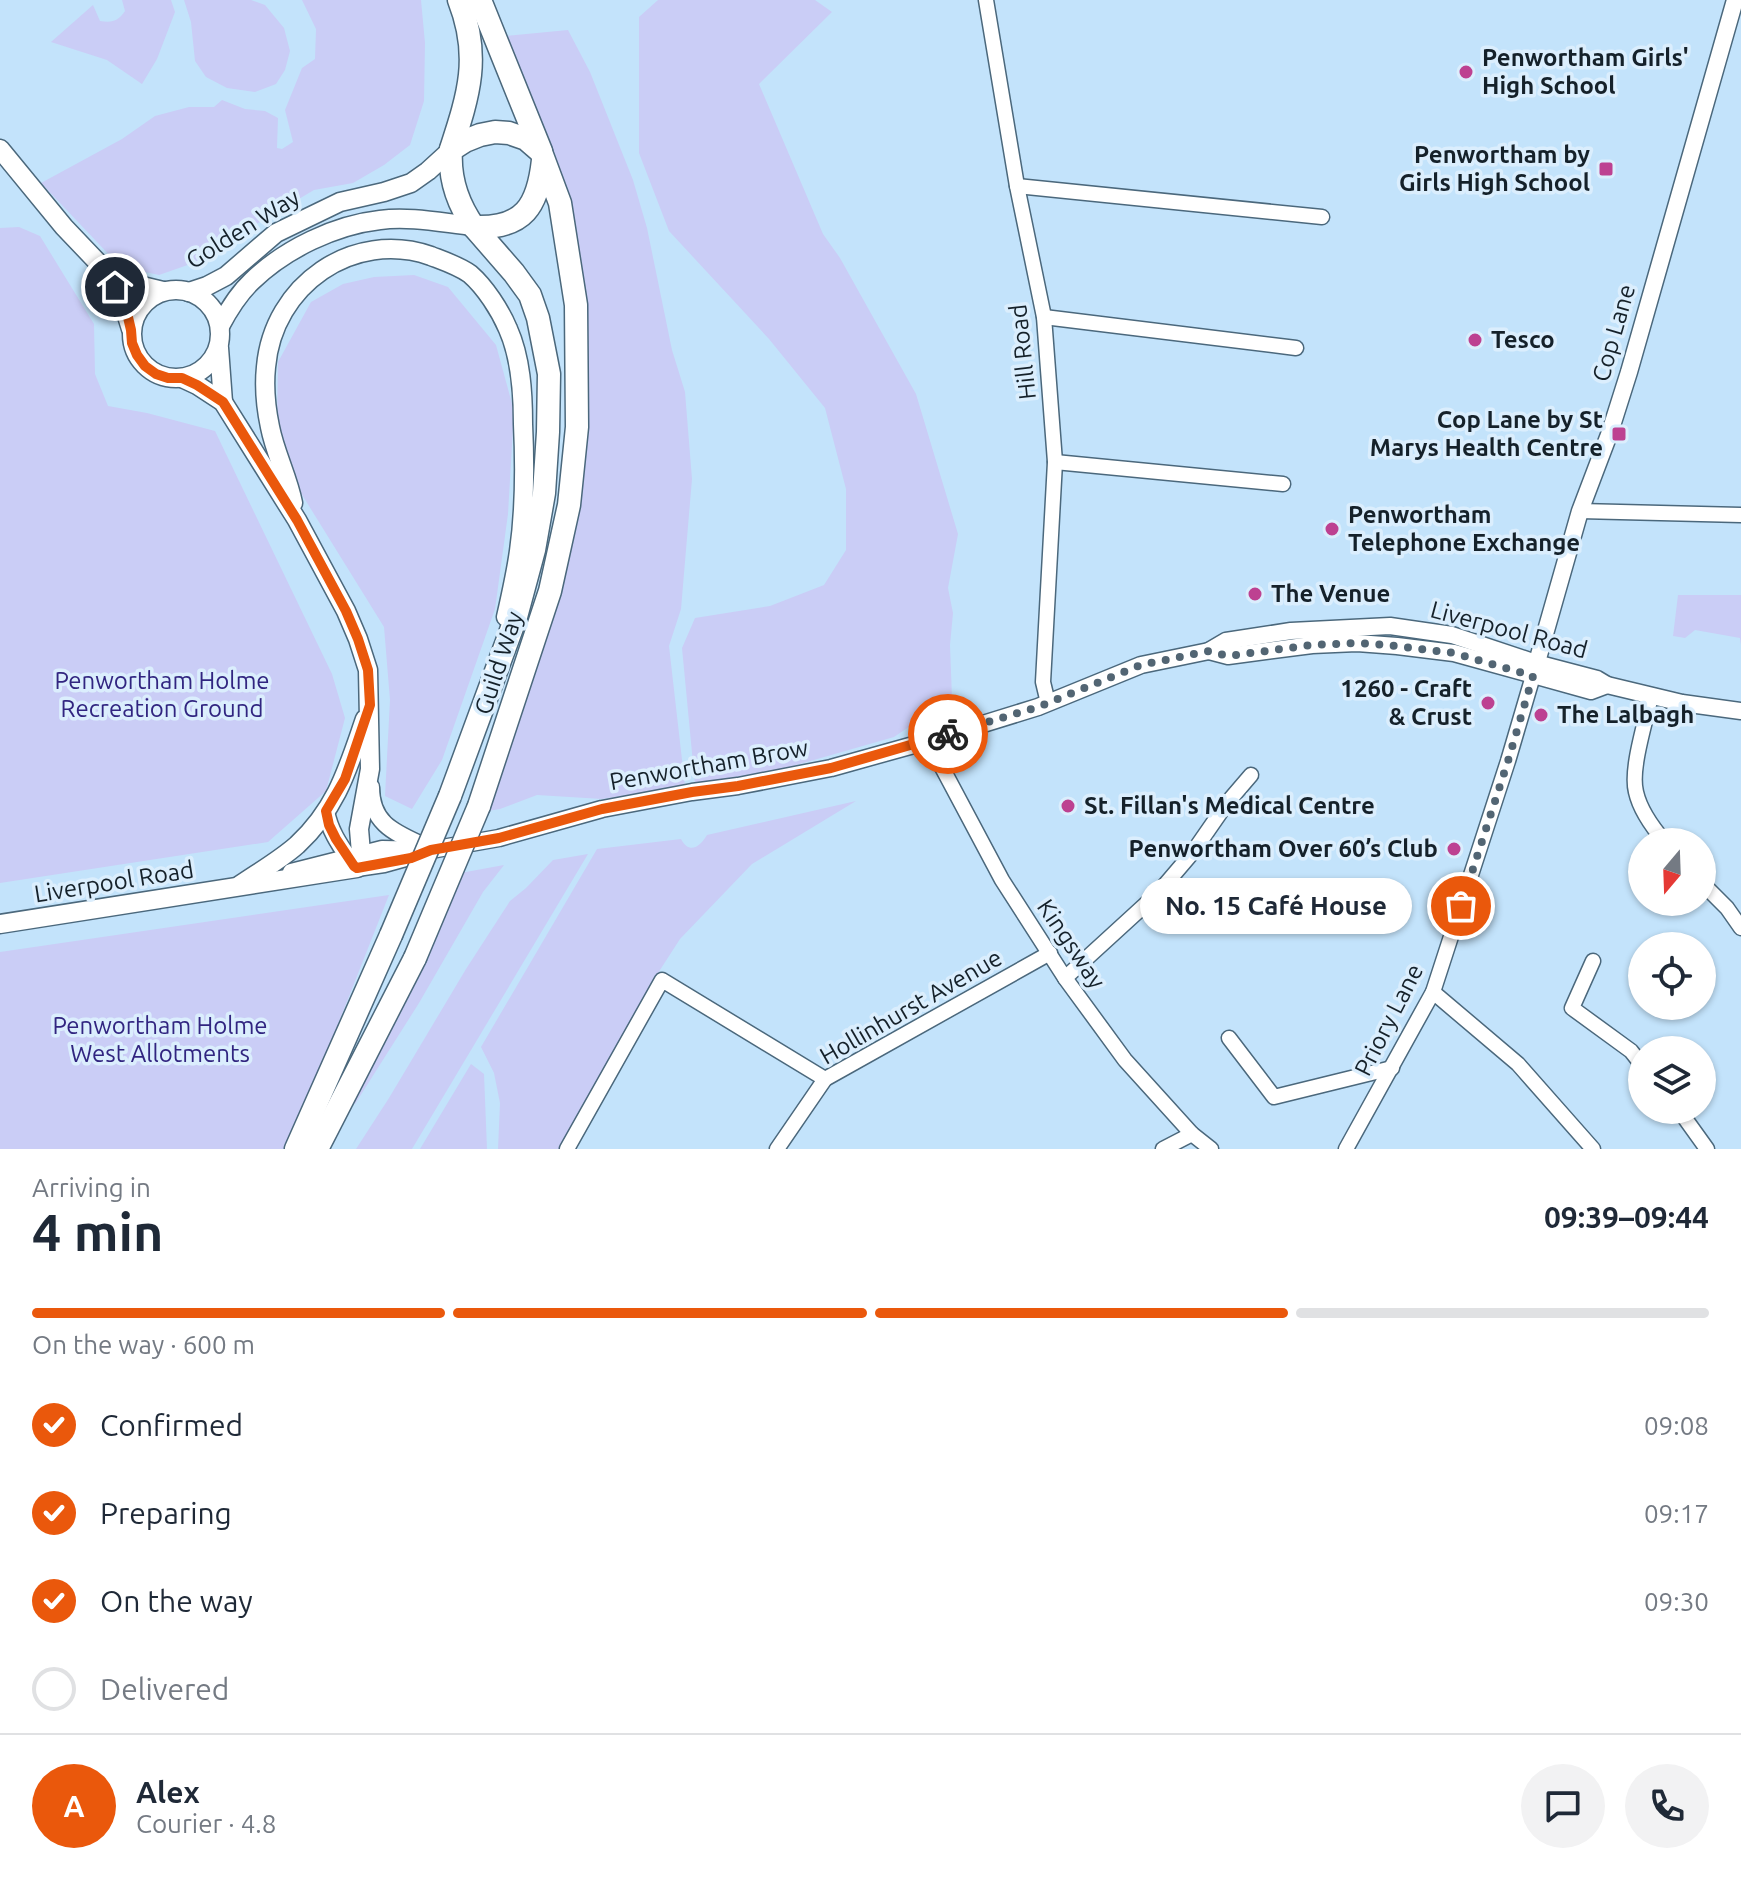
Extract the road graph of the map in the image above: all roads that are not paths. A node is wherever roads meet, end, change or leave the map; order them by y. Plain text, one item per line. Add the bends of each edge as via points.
1 (459, 0) edge
2 (480, 0) edge
3 (986, 0) edge
4 (1737, 2) edge
5 (0, 149) edge
6 (451, 149) junction
7 (542, 156) junction
8 (1017, 186) junction
9 (1322, 217) dead end
10 (474, 227) junction
11 (105, 270) junction
12 (163, 291) junction
13 (189, 292) junction
14 (1044, 317) junction
15 (220, 326) junction
16 (131, 330) junction
17 (219, 345) junction
18 (1296, 348) dead end
19 (182, 378) junction
20 (223, 402) junction
21 (1055, 462) junction
22 (1283, 484) dead end
23 (1580, 511) junction
24 (1741, 515) edge
25 (297, 520) junction
26 (497, 666) junction
27 (1535, 670) junction
28 (1651, 696) junction
29 (1048, 703) junction
30 (370, 705) junction
31 (1741, 711) edge
32 (928, 741) junction
33 (370, 769) junction
34 (1251, 775) dead end
35 (326, 811) junction
36 (1653, 828) edge
37 (499, 838) joint
38 (431, 850) junction
39 (355, 859) junction
40 (236, 888) junction
41 (1716, 894) edge
42 (1734, 909) edge
43 (0, 924) edge
44 (1741, 928) edge
45 (1050, 953) junction
46 (1593, 961) dead end
47 (1065, 978) junction
48 (1433, 992) junction
49 (1229, 1038) dead end
50 (1628, 1049) edge
51 (1392, 1068) junction
52 (825, 1079) junction
53 (1689, 1124) edge
54 (1192, 1134) junction
55 (296, 1149) edge
56 (317, 1149) edge
57 (567, 1149) edge
58 (777, 1149) edge
59 (1163, 1149) edge
60 (1211, 1149) edge
61 (1346, 1149) edge
62 (1593, 1149) edge
63 (1707, 1149) edge

1 - 6 highway via 469,29 470,82
2 - 7 highway
3 - 8 street, Hill Road
4 - 23 street, Cop Lane via 1629,372
5 - 11 main road
6 - 7 highway via 480,135 509,133 526,139
6 - 10 highway via 452,182
6 - 13 main road, Golden Way via 411,183 340,202 276,233 226,276
7 - 10 highway via 536,197 529,208 501,225
7 - 56 highway, Guild Way, bridge via 560,203 576,305 577,427 569,505 550,591 479,806 415,958
8 - 9 street
8 - 14 street, Hill Road
10 - 15 main road, Golden Way via 383,219 331,233 251,281
10 - 26 highway, Guild Way via 530,295 549,374 544,493 534,550
11 - 12 main road
11 - 16 main road
12 - 13 main road
12 - 16 main road via 142,305
13 - 15 main road via 209,304
14 - 18 street
14 - 21 street, Hill Road
15 - 17 main road
16 - 19 main road via 145,366 168,378
17 - 19 main road via 209,364
17 - 20 main road
19 - 20 main road
20 - 25 main road
21 - 22 street
21 - 29 street, Hill Road via 1043,682
23 - 24 street
23 - 27 street, Cop Lane
25 - 26 main road via 270,428 266,395 271,339 290,299 346,257 382,248 422,253 470,274 508,329 523,401 519,551
25 - 30 main road via 358,639 368,670
26 - 55 highway, Guild Way, bridge via 450,796
27 - 28 street, Liverpool Road via 1591,691 1607,685
27 - 29 street, Liverpool Road via 1454,653 1357,643 1228,656 1209,651 1141,665
27 - 48 street, Priory Lane
28 - 31 street, Liverpool Road
28 - 36 street via 1635,791
29 - 32 street, Liverpool Road
30 - 33 main road
30 - 35 main road via 345,779
32 - 37 street, Penwortham Brow via 831,768 602,809
32 - 45 street, Kingsway via 1002,880
33 - 38 street via 374,811 388,827
33 - 39 main road
34 - 47 street via 1158,893
35 - 39 street via 336,839
35 - 40 main road via 295,847
37 - 38 street, Liverpool Road
38 - 39 street, Liverpool Road via 382,849
39 - 40 main road, Liverpool Road
40 - 43 main road, Liverpool Road
41 - 42 street
42 - 44 street
45 - 47 street, Kingsway
45 - 52 street, Hollinhurst Avenue
46 - 50 street via 1572,1008
47 - 54 street, Kingsway via 1125,1060
48 - 51 street, Priory Lane
48 - 62 street via 1518,1064
49 - 51 street via 1274,1097
51 - 61 street, Priory Lane
52 - 57 street via 662,980
52 - 58 street, Hollinhurst Avenue
53 - 63 street
54 - 59 street
54 - 60 street, Kingsway

